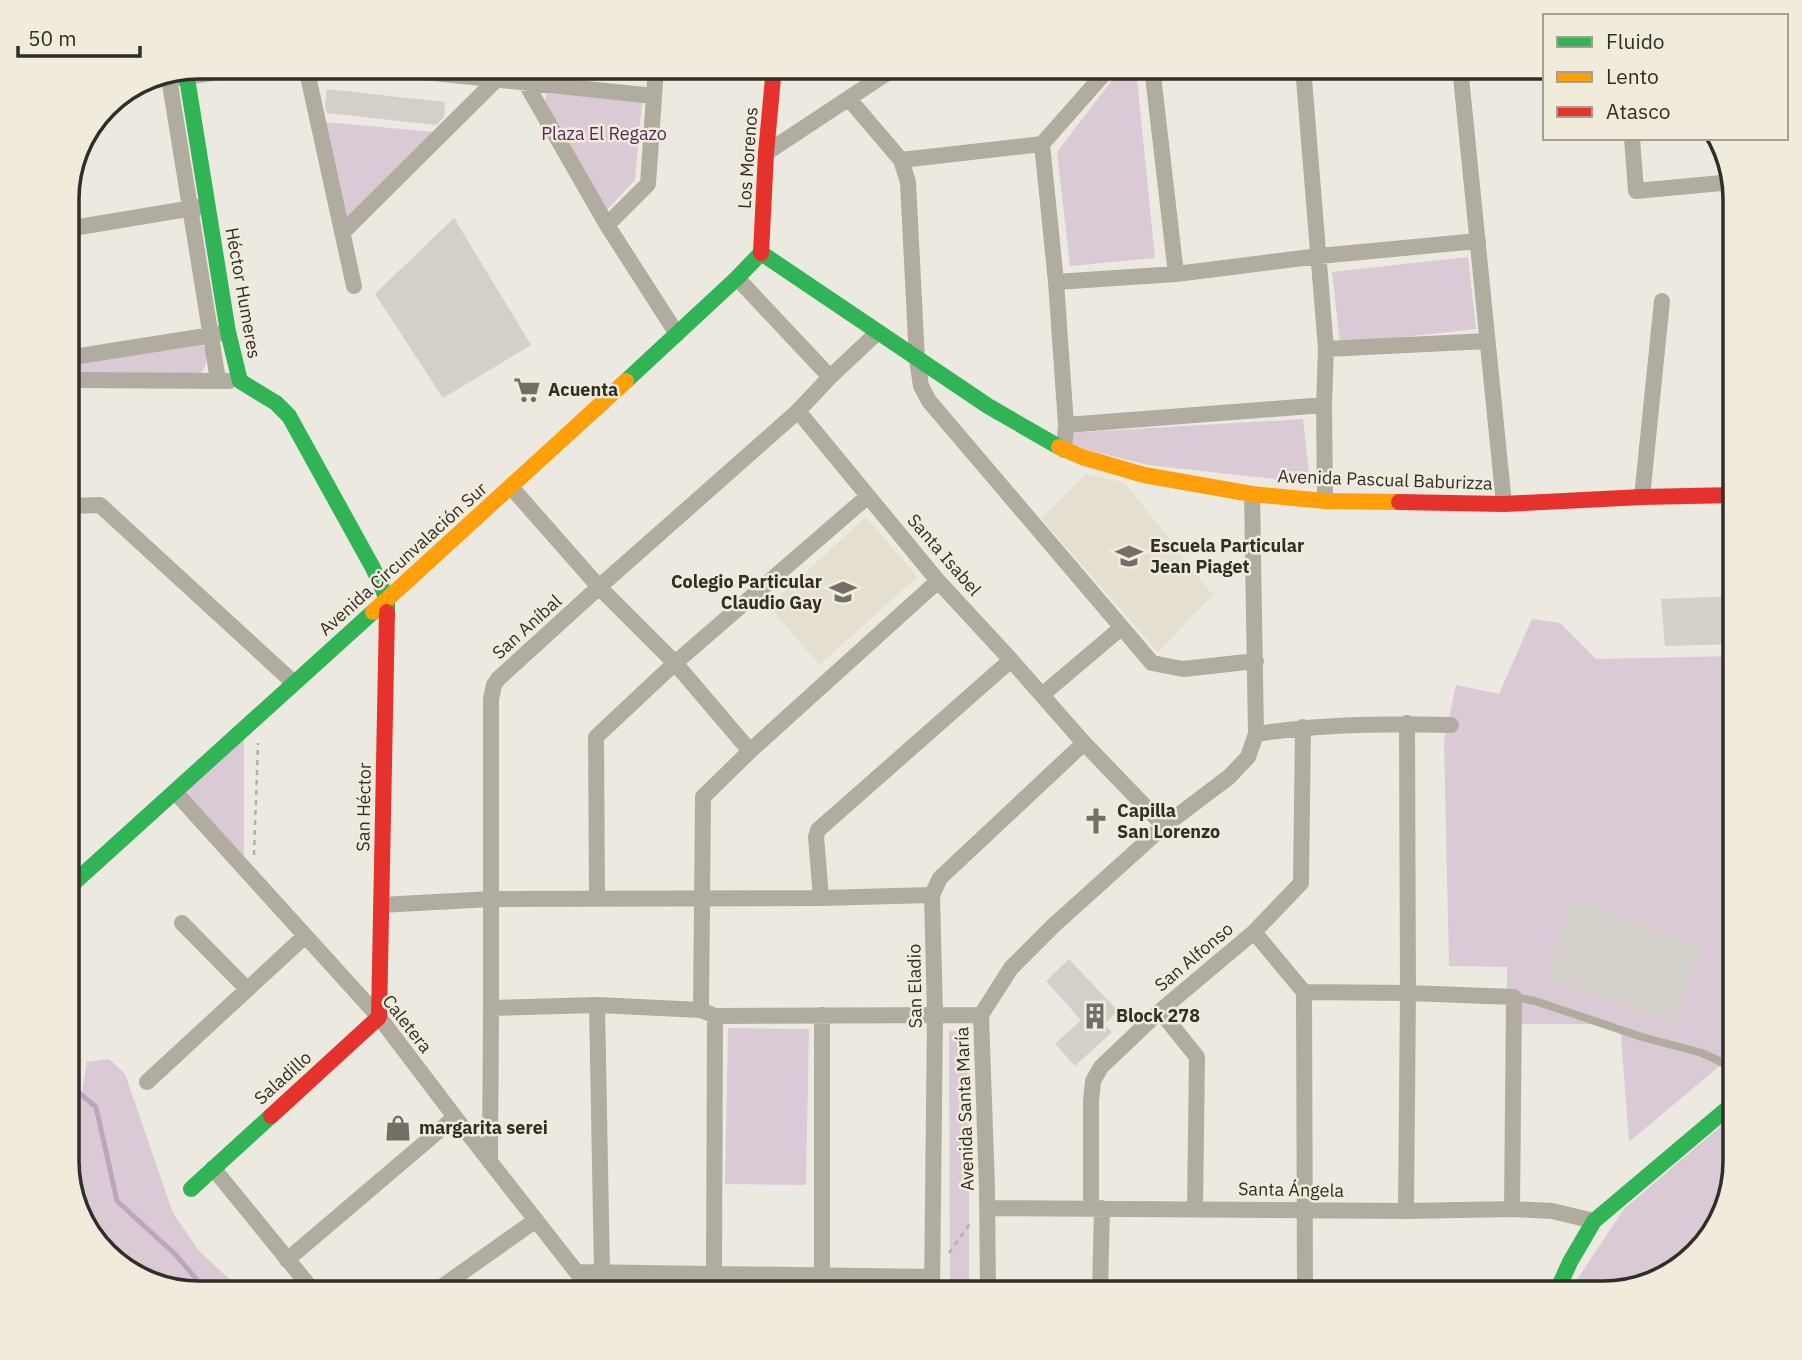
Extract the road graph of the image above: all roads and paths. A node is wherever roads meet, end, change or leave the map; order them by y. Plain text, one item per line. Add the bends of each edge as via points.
1 (309, 79) edge
2 (497, 79) joint
3 (655, 79) edge
4 (773, 79) edge
5 (877, 79) edge
6 (1099, 79) edge
7 (1152, 79) edge
8 (1304, 79) edge
9 (1461, 79) edge
10 (187, 80) edge
11 (525, 82) junction
12 (167, 83) edge
13 (654, 96) junction
14 (849, 99) junction
15 (1632, 140) edge
16 (1042, 144) junction
17 (766, 153) junction
18 (901, 160) junction
19 (1722, 183) edge
20 (209, 206) junction
21 (192, 208) junction
22 (607, 225) junction
23 (79, 227) edge
24 (342, 233) junction
25 (1478, 241) junction
26 (761, 253) junction
27 (1318, 256) junction
28 (1175, 274) junction
29 (737, 278) junction
30 (1056, 282) junction
31 (354, 286) dead end
32 (1662, 301) dead end
33 (228, 332) junction
34 (877, 332) junction
35 (677, 334) junction
36 (210, 336) junction
37 (1487, 341) junction
38 (1326, 349) junction
39 (79, 356) edge
40 (917, 359) junction
41 (830, 377) junction
42 (79, 380) edge
43 (218, 380) junction
44 (240, 381) junction
45 (1324, 405) junction
46 (799, 411) junction
47 (1066, 425) junction
48 (1064, 450) junction
49 (511, 487) junction
50 (1723, 492) edge
51 (1252, 494) junction
52 (868, 496) junction
53 (1642, 496) junction
54 (1325, 501) junction
55 (1504, 504) junction
56 (79, 506) edge
57 (938, 581) junction
58 (599, 587) junction
59 (387, 599) junction
60 (1121, 628) junction
61 (1011, 660) junction
62 (1256, 661) junction
63 (675, 663) junction
64 (294, 683) junction
65 (1042, 695) junction
66 (1407, 723) junction
67 (1451, 725) dead end
68 (1303, 727) junction
69 (1256, 733) junction
70 (258, 742) dead end
71 (1084, 743) junction
72 (750, 751) junction
73 (175, 792) junction
74 (1164, 826) junction
75 (79, 878) edge
76 (253, 879) junction
77 (932, 895) junction
78 (703, 898) junction
79 (821, 898) junction
80 (491, 899) junction
81 (597, 899) junction
82 (381, 905) junction
83 (182, 923) dead end
84 (1254, 932) junction
85 (305, 936) junction
86 (247, 989) junction
87 (1304, 992) junction
88 (1408, 993) junction
89 (1514, 997) junction
90 (597, 1006) junction
91 (491, 1009) junction
92 (1160, 1010) junction
93 (708, 1013) junction
94 (822, 1015) junction
95 (935, 1015) junction
96 (981, 1015) junction
97 (379, 1017) junction
98 (1723, 1063) edge
99 (147, 1082) dead end
100 (1723, 1112) edge
101 (454, 1117) junction
102 (490, 1162) junction
103 (213, 1168) junction
104 (191, 1189) dead end
105 (987, 1208) junction
106 (1096, 1208) junction
107 (1195, 1208) junction
108 (1305, 1209) junction
109 (1512, 1209) junction
110 (1406, 1211) junction
111 (536, 1220) junction
112 (1594, 1221) junction
113 (288, 1260) junction
114 (578, 1272) junction
115 (602, 1272) junction
116 (714, 1275) junction
117 (821, 1275) junction
118 (305, 1281) edge
119 (450, 1281) edge
120 (584, 1281) edge
121 (821, 1281) edge
122 (888, 1281) edge
123 (932, 1281) edge
124 (934, 1281) edge
125 (988, 1281) edge
126 (1099, 1281) edge
127 (1306, 1281) edge
128 (1561, 1281) edge

1 - 24 street
2 - 11 street
2 - 24 street
3 - 13 street
4 - 17 main road, Los Morenos
5 - 14 street
6 - 16 street
7 - 28 street
8 - 27 street
9 - 25 street
10 - 20 main road, Héctor Humeres
11 - 13 street
11 - 22 street
12 - 21 street, Héctor Humeres
13 - 22 street via 648,184
14 - 17 street
14 - 18 street
15 - 19 street via 1636,191
16 - 18 street
16 - 30 street
17 - 26 main road, Los Morenos
18 - 40 street via 908,182
20 - 21 street
20 - 33 main road, Héctor Humeres
21 - 23 street
21 - 36 street, Héctor Humeres
22 - 35 street
24 - 31 street
25 - 27 street
25 - 37 street
26 - 29 main road, Avenida Circunvalación Sur
26 - 34 main road, Avenida Pascual Baburizza
27 - 28 street
27 - 38 street
28 - 30 street
29 - 35 main road, Avenida Circunvalación Sur
29 - 41 street
30 - 47 street
32 - 53 street
33 - 36 street
33 - 44 main road, Héctor Humeres
34 - 40 main road, Avenida Pascual Baburizza
34 - 41 street, San Aníbal
35 - 49 main road, Avenida Circunvalación Sur
36 - 39 street
36 - 43 street, Héctor Humeres
37 - 38 street
37 - 55 street
38 - 45 street
40 - 48 main road, Avenida Pascual Baburizza
40 - 60 street via 921,386 929,401
41 - 46 street, San Aníbal
42 - 43 street
43 - 44 street
44 - 59 main road, Héctor Humeres via 289,416
45 - 47 street
45 - 54 street
46 - 52 street, Santa Isabel
46 - 58 street, San Aníbal
47 - 48 street
48 - 51 main road, Avenida Pascual Baburizza via 1144,475
49 - 58 street
49 - 59 main road, Avenida Circunvalación Sur
50 - 53 main road, Avenida Pascual Baburizza
51 - 54 main road, Avenida Pascual Baburizza
51 - 62 street, Avenida Santa María
52 - 57 street, Santa Isabel
52 - 63 street
53 - 55 main road, Avenida Pascual Baburizza
54 - 55 main road, Avenida Pascual Baburizza
56 - 64 street via 100,505
57 - 61 street, Santa Isabel
57 - 72 street
58 - 63 street
58 - 80 street, San Aníbal via 498,680 492,691
59 - 64 main road, Avenida Circunvalación Sur
59 - 82 main road, San Héctor
60 - 62 street via 1152,663 1170,668
60 - 65 street
61 - 65 street, Santa Isabel
61 - 79 street via 818,830
62 - 69 street, Avenida Santa María
63 - 72 street
63 - 81 street via 596,737
64 - 73 main road, Avenida Circunvalación Sur
65 - 71 street, Santa Isabel
66 - 67 street
66 - 68 street
66 - 88 street
68 - 69 street
68 - 84 street, San Alfonso via 1301,883
69 - 74 street, Avenida Santa María via 1248,757 1229,777
70 - 76 path
71 - 74 street, Santa Isabel
71 - 77 street via 940,878
72 - 78 street via 703,797
73 - 75 main road, Avenida Circunvalación Sur
73 - 76 street, Caletera
74 - 96 street, Avenida Santa María via 1011,968
76 - 85 street, Caletera
77 - 79 street
77 - 95 street, San Eladio
78 - 79 street
78 - 81 street
78 - 93 street
80 - 81 street
80 - 82 street
80 - 91 street, San Aníbal
82 - 97 main road, San Héctor
83 - 86 street
84 - 87 street
84 - 92 street, San Alfonso
85 - 86 street
85 - 97 street, Caletera
86 - 99 street
87 - 88 street
87 - 108 street
88 - 89 street
88 - 110 street
89 - 98 lane
89 - 109 street
90 - 91 street
90 - 93 street
90 - 115 street
91 - 102 street, San Aníbal
92 - 106 street, San Alfonso via 1101,1067 1093,1081
92 - 107 street via 1197,1057
93 - 94 street
93 - 116 street
94 - 95 street
94 - 117 street
95 - 96 street
95 - 123 street, San Eladio
96 - 105 street, Avenida Santa María
97 - 101 street, Caletera
97 - 103 main road, Saladillo
100 - 112 main road
101 - 102 street, Caletera
101 - 113 street
102 - 111 street, Caletera
103 - 104 main road, Saladillo
103 - 113 street
105 - 106 street, Santa Ángela
105 - 124 path via 975,1216
105 - 125 street, Avenida Santa María
106 - 107 street, Santa Ángela
106 - 126 street, San Alfonso
107 - 108 street, Santa Ángela
108 - 110 street, Santa Ángela
108 - 127 street
109 - 110 street, Santa Ángela
109 - 112 street, Santa Ángela via 1552,1211
111 - 114 street, Caletera
111 - 119 street
112 - 128 main road
113 - 118 street
114 - 115 street
114 - 120 street, Caletera
115 - 116 street
116 - 117 street
117 - 121 street
117 - 122 street

